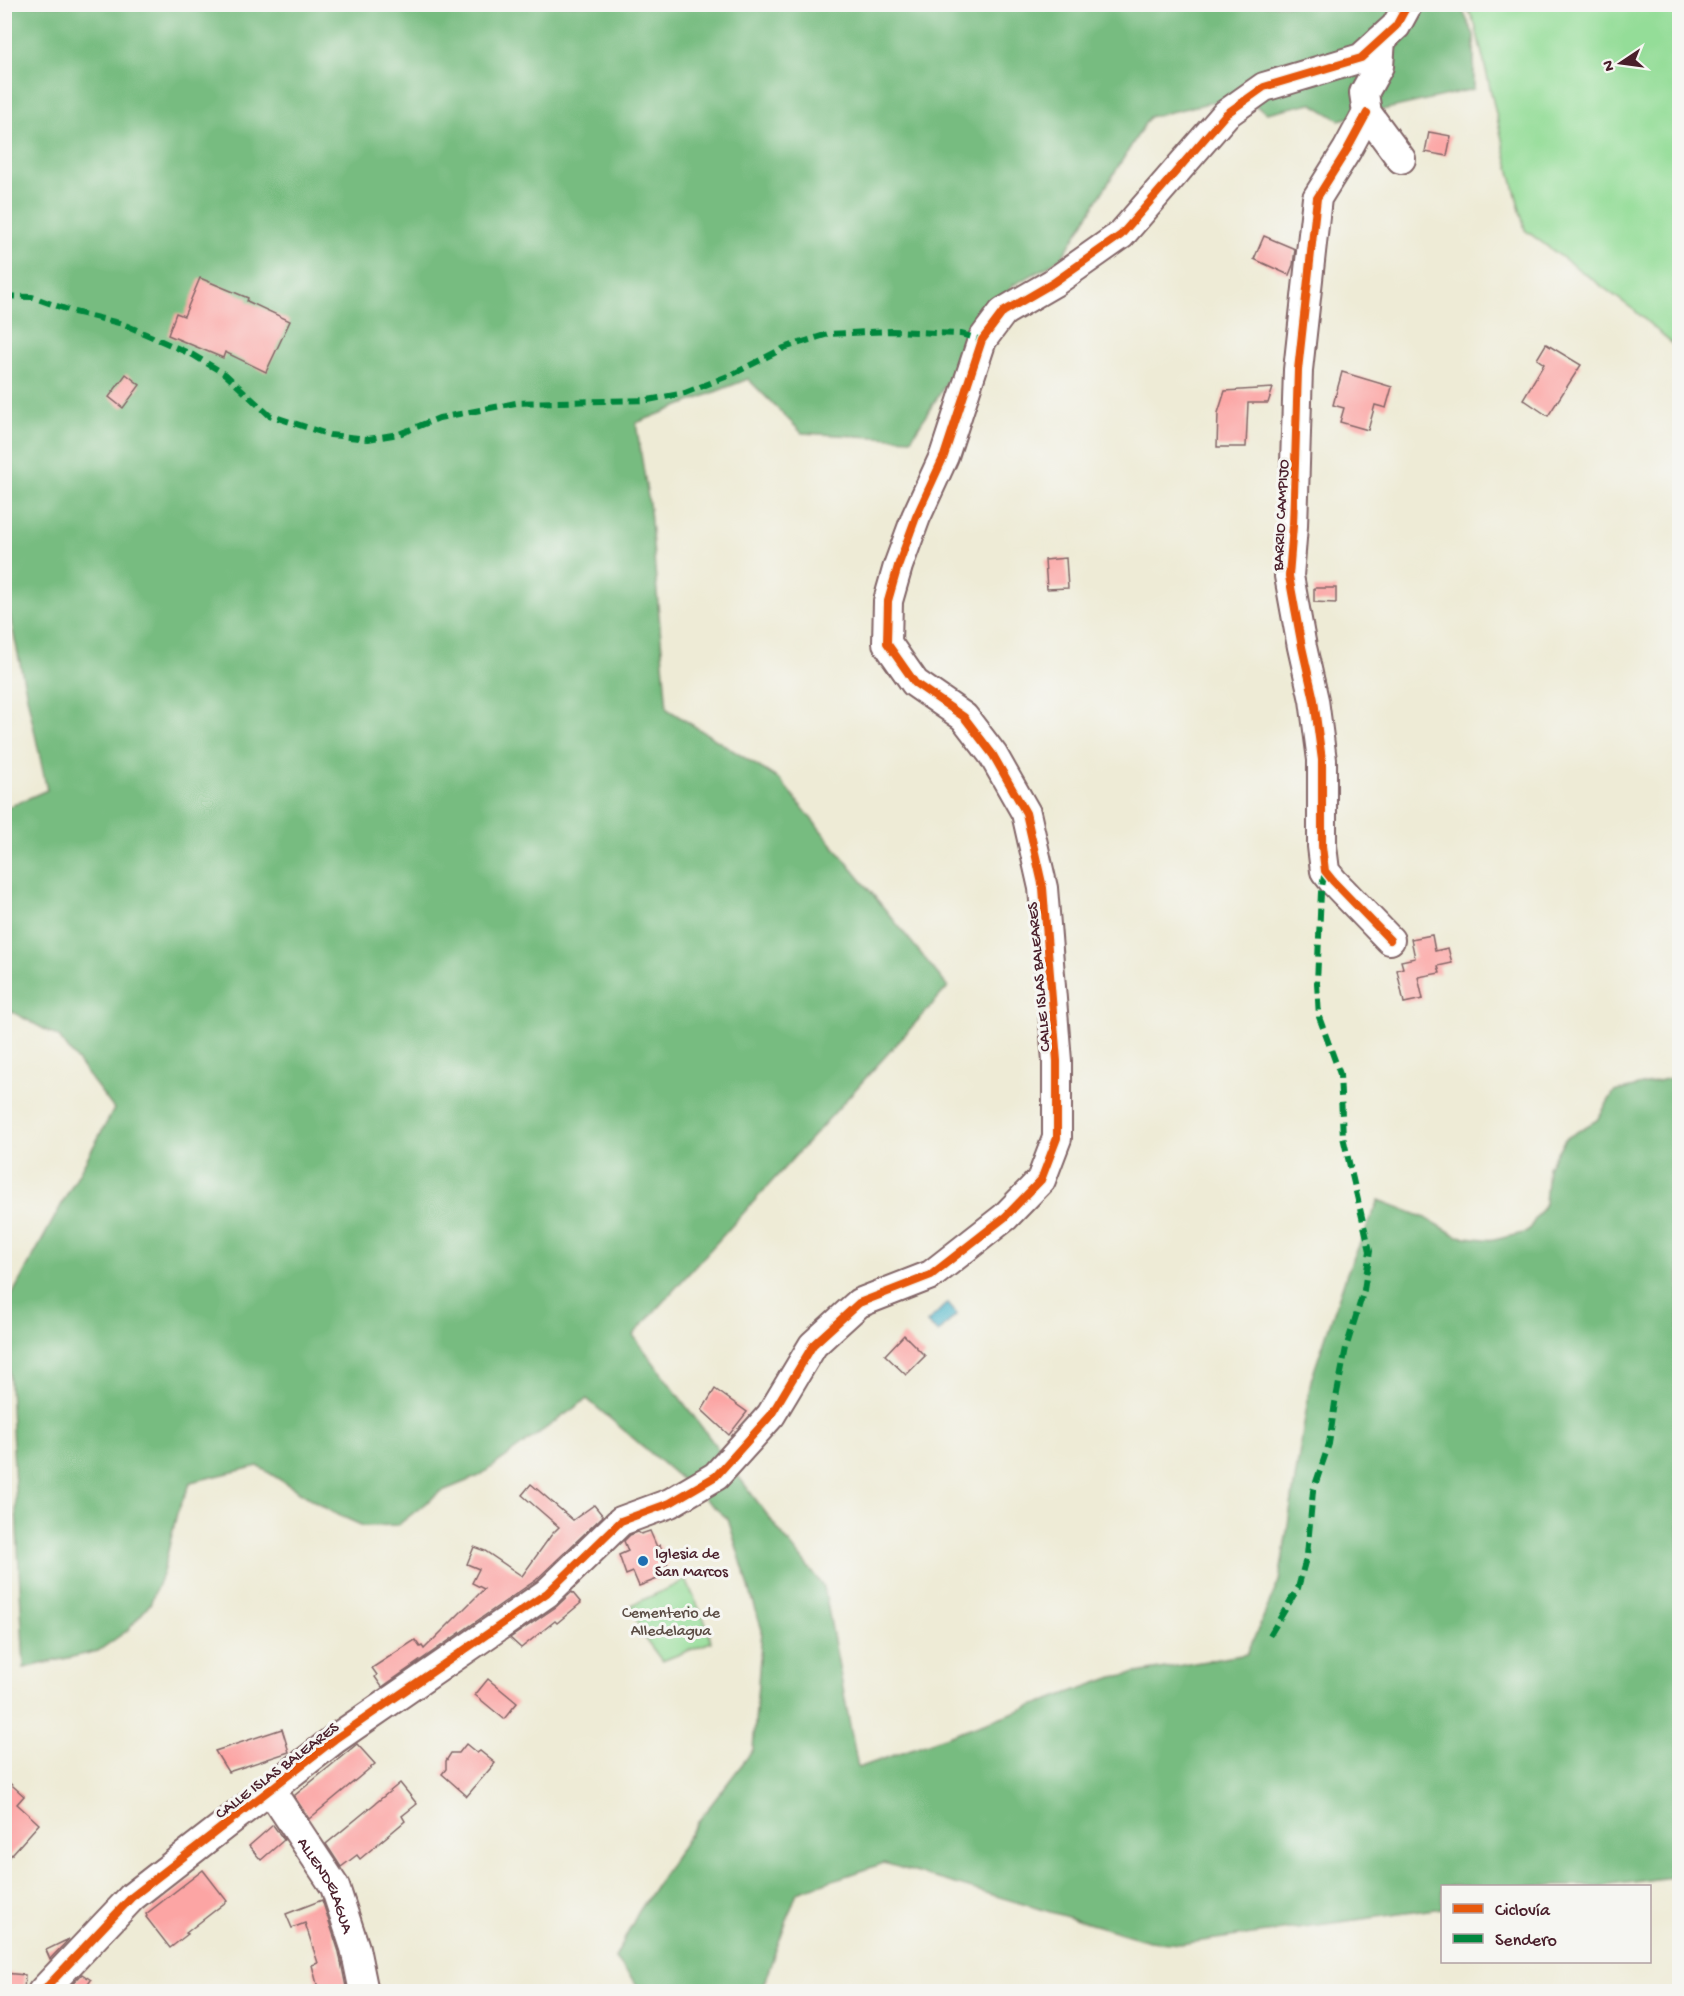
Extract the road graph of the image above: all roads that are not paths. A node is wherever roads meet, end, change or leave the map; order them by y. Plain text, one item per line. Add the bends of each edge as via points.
1 (1408, 4) edge
2 (1381, 40) junction
3 (1366, 113) junction
4 (1401, 159) dead end
5 (1390, 940) dead end
6 (270, 1789) junction
7 (42, 1992) edge
8 (364, 1992) edge

1 - 2 street, CALLE ISLAS BALEARES via 1396,26
2 - 3 street via 1379,66 1364,93
2 - 6 street, CALLE ISLAS BALEARES via 1361,58 1254,93 1226,114 1121,236 1004,312 982,340 944,456 898,566 888,601 888,643 915,683 964,717 993,755 1026,813 1043,888 1057,1061 1057,1138 1041,1180 1005,1217 931,1275 859,1303 813,1346 771,1415 716,1476 670,1503 621,1521 547,1593 335,1739
3 - 4 street
3 - 5 street, BARRIO CAMPIJO via 1317,198 1298,370 1289,576 1322,760 1325,871
6 - 7 street, CALLE ISLAS BALEARES via 132,1897
6 - 8 street, ALLENDELAGUA via 335,1887 355,1948

